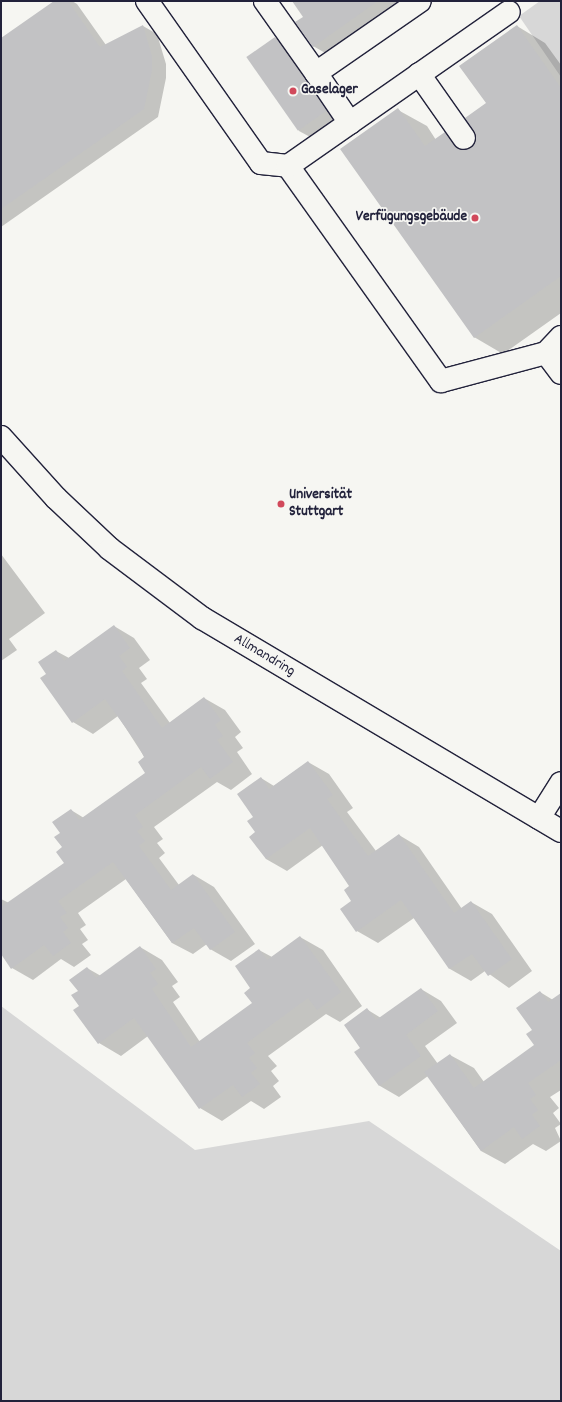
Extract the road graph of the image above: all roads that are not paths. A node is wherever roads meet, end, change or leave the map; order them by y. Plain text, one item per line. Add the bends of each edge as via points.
1 (147, 1) edge
2 (266, 1) edge
3 (420, 1) edge
4 (509, 12) dead end
5 (316, 73) junction
6 (419, 74) junction
7 (350, 123) junction
8 (464, 138) dead end
9 (288, 166) junction
10 (561, 337) edge
11 (546, 353) junction
12 (561, 373) edge
13 (1, 436) edge
14 (561, 783) edge
15 (539, 818) junction
16 (561, 831) edge

1 - 9 street via 261,163
2 - 5 street
3 - 5 street
4 - 6 street
5 - 7 street
6 - 7 street
6 - 8 street
7 - 9 street
9 - 11 street via 441,381
10 - 11 street
11 - 12 street
13 - 15 street, Allmandring via 56,498 110,549 202,618
14 - 15 street
15 - 16 street, Allmandring

